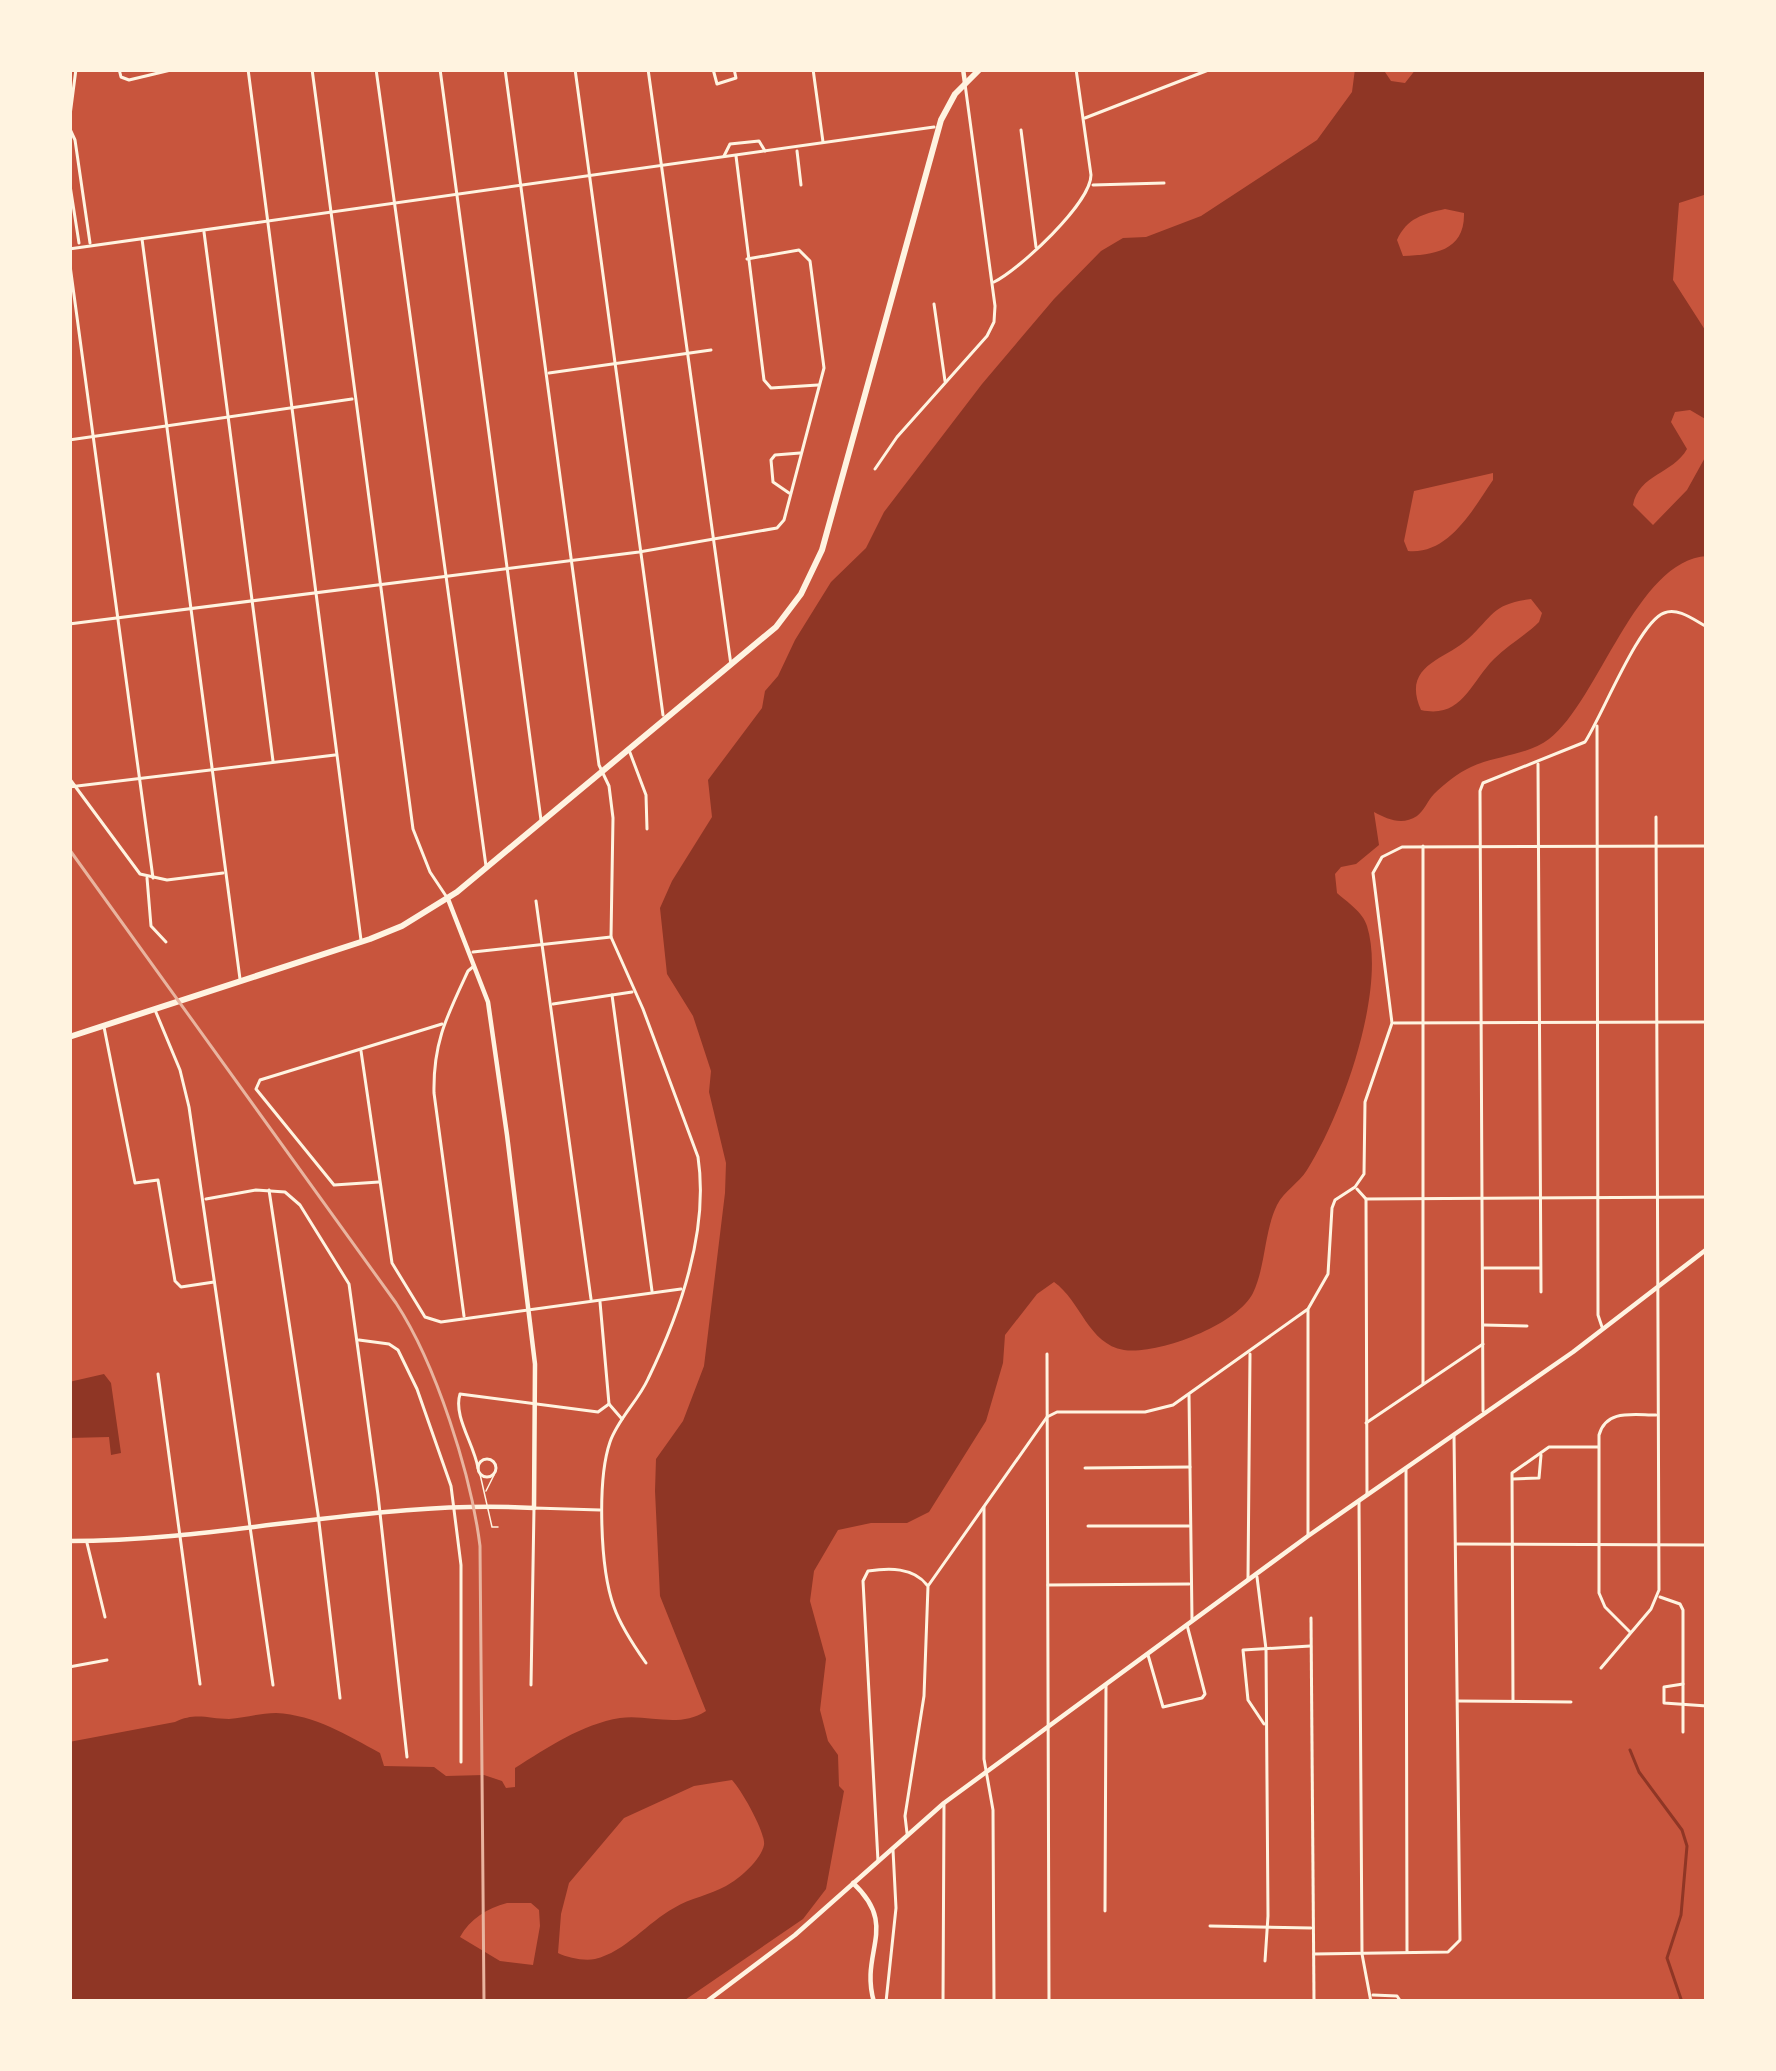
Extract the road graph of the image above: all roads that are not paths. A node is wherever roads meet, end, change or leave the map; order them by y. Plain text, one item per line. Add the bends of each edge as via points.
1 (76, 69) edge
2 (119, 69) edge
3 (175, 69) edge
4 (248, 69) edge
5 (312, 69) edge
6 (376, 69) edge
7 (440, 69) edge
8 (506, 69) edge
9 (575, 69) edge
10 (648, 69) edge
11 (713, 69) edge
12 (734, 69) edge
13 (813, 69) edge
14 (963, 69) edge
15 (980, 69) edge
16 (1076, 69) edge
17 (1211, 69) edge
18 (965, 83) junction
19 (71, 86) edge
20 (1083, 119) junction
21 (69, 125) edge
22 (938, 128) junction
23 (1021, 130) dead end
24 (823, 144) junction
25 (796, 148) junction
26 (765, 152) junction
27 (736, 156) junction
28 (724, 158) junction
29 (662, 166) junction
30 (590, 176) junction
31 (69, 179) edge
32 (1164, 183) dead end
33 (801, 184) dead end
34 (1091, 184) junction
35 (521, 186) junction
36 (458, 195) junction
37 (395, 204) junction
38 (332, 213) junction
39 (268, 222) junction
40 (204, 230) junction
41 (142, 238) junction
42 (90, 245) junction
43 (80, 247) junction
44 (69, 249) edge
45 (1036, 249) junction
46 (69, 258) edge
47 (747, 259) junction
48 (992, 283) junction
49 (934, 304) dead end
50 (711, 350) dead end
51 (686, 353) junction
52 (615, 363) junction
53 (547, 373) junction
54 (945, 382) junction
55 (819, 385) junction
56 (355, 399) junction
57 (293, 409) junction
58 (229, 418) junction
59 (166, 426) junction
60 (94, 436) junction
61 (69, 440) edge
62 (802, 453) junction
63 (875, 469) dead end
64 (791, 494) junction
65 (710, 539) junction
66 (639, 552) junction
67 (573, 560) junction
68 (509, 568) junction
69 (447, 577) junction
70 (380, 585) junction
71 (318, 593) junction
72 (254, 602) junction
73 (190, 608) junction
74 (119, 619) junction
75 (69, 624) edge
76 (1707, 627) edge
77 (731, 667) junction
78 (666, 720) junction
79 (1597, 721) junction
80 (629, 750) junction
81 (338, 754) junction
82 (273, 761) junction
83 (1538, 762) junction
84 (211, 768) junction
85 (602, 772) junction
86 (141, 777) junction
87 (69, 778) edge
88 (72, 787) edge
89 (1656, 817) dead end
90 (542, 821) junction
91 (646, 829) dead end
92 (1423, 846) junction
93 (1657, 846) junction
94 (1707, 846) edge
95 (1480, 847) junction
96 (1539, 847) junction
97 (1597, 847) junction
98 (487, 867) junction
99 (224, 873) junction
100 (151, 878) junction
101 (448, 898) junction
102 (536, 902) dead end
103 (610, 937) junction
104 (361, 941) junction
105 (166, 942) dead end
106 (543, 944) junction
107 (471, 952) junction
108 (476, 965) junction
109 (240, 981) junction
110 (635, 992) junction
111 (612, 995) junction
112 (551, 1004) junction
113 (155, 1010) junction
114 (1540, 1022) junction
115 (1597, 1022) junction
116 (1656, 1022) junction
117 (1707, 1022) edge
118 (1393, 1023) junction
119 (1423, 1023) junction
120 (1481, 1023) junction
121 (442, 1024) junction
122 (104, 1026) junction
123 (69, 1036) edge
124 (362, 1051) junction
125 (380, 1182) junction
126 (1355, 1187) junction
127 (269, 1190) junction
128 (1707, 1196) edge
129 (1599, 1197) junction
130 (1656, 1197) junction
131 (1482, 1198) junction
132 (1541, 1198) junction
133 (204, 1199) junction
134 (1366, 1199) junction
135 (1423, 1199) junction
136 (1707, 1249) edge
137 (1482, 1268) junction
138 (1541, 1268) junction
139 (215, 1281) junction
140 (1658, 1287) junction
141 (681, 1289) junction
142 (1541, 1292) dead end
143 (652, 1293) junction
144 (600, 1300) junction
145 (592, 1301) junction
146 (1308, 1309) junction
147 (528, 1310) junction
148 (464, 1318) junction
149 (1483, 1325) junction
150 (1526, 1326) dead end
151 (1603, 1329) junction
152 (357, 1340) junction
153 (1483, 1344) junction
154 (1250, 1352) junction
155 (1047, 1354) dead end
156 (158, 1374) dead end
157 (1423, 1384) junction
158 (1190, 1395) junction
159 (535, 1403) junction
160 (610, 1403) junction
161 (1483, 1413) junction
162 (1658, 1415) junction
163 (1047, 1417) junction
164 (622, 1419) junction
165 (1365, 1424) junction
166 (1454, 1433) junction
167 (474, 1448) junction
168 (1598, 1448) junction
169 (1540, 1452) junction
170 (488, 1459) junction
171 (1190, 1467) junction
172 (1085, 1468) dead end
173 (1406, 1468) junction
174 (479, 1471) junction
175 (494, 1475) junction
176 (1511, 1479) junction
177 (484, 1495) junction
178 (1367, 1496) junction
179 (1358, 1502) junction
180 (984, 1506) junction
181 (534, 1508) junction
182 (604, 1510) junction
183 (380, 1512) junction
184 (319, 1518) junction
185 (248, 1526) junction
186 (498, 1526) dead end
187 (1088, 1526) dead end
188 (1191, 1526) junction
189 (179, 1534) junction
190 (1308, 1536) junction
191 (69, 1540) edge
192 (86, 1540) junction
193 (1454, 1544) junction
194 (1511, 1544) junction
195 (1599, 1545) junction
196 (1658, 1545) junction
197 (1707, 1545) edge
198 (1257, 1575) junction
199 (1248, 1581) junction
200 (1191, 1584) junction
201 (1047, 1585) junction
202 (928, 1586) junction
203 (1658, 1596) junction
204 (105, 1617) dead end
205 (1311, 1618) dead end
206 (1189, 1623) junction
207 (1630, 1632) junction
208 (1312, 1646) junction
209 (1265, 1649) junction
210 (1148, 1653) junction
211 (107, 1660) dead end
212 (646, 1663) dead end
213 (69, 1667) edge
214 (1601, 1668) dead end
215 (200, 1684) dead end
216 (1106, 1684) junction
217 (1683, 1684) junction
218 (273, 1685) dead end
219 (532, 1685) dead end
220 (340, 1698) dead end
221 (1457, 1701) junction
222 (1513, 1701) junction
223 (1570, 1702) dead end
224 (1684, 1706) junction
225 (1707, 1706) edge
226 (1266, 1725) junction
227 (1047, 1728) junction
228 (1683, 1732) dead end
229 (407, 1756) dead end
230 (460, 1762) dead end
231 (987, 1773) junction
232 (944, 1803) junction
233 (908, 1834) junction
234 (893, 1848) junction
235 (878, 1861) junction
236 (853, 1883) junction
237 (1105, 1910) dead end
238 (1210, 1926) dead end
239 (1267, 1926) junction
240 (1313, 1928) junction
241 (1407, 1953) junction
242 (1314, 1954) junction
243 (1362, 1954) junction
244 (1265, 1961) dead end
245 (870, 1990) junction
246 (887, 1992) junction
247 (1371, 1999) edge
248 (706, 2002) edge
249 (874, 2002) edge
250 (886, 2002) edge
251 (944, 2002) edge
252 (994, 2002) edge
253 (1049, 2002) edge
254 (1314, 2002) edge
255 (1401, 2002) edge

1 - 19 street
2 - 3 street via 130,80
4 - 39 street
5 - 38 street
6 - 37 street
7 - 36 street
8 - 35 street
9 - 30 street
10 - 29 street
11 - 12 street via 724,85 736,78
13 - 24 street
14 - 18 street
15 - 18 main road
16 - 20 street
17 - 20 street
18 - 22 main road
18 - 48 street
19 - 21 street
20 - 34 street
21 - 42 street
22 - 24 street
22 - 77 main road via 820,557 785,617
23 - 45 street
24 - 25 street
25 - 26 street
25 - 33 street
26 - 27 street
26 - 28 street via 759,141 730,144
27 - 28 street
27 - 47 street
28 - 29 street
29 - 30 street
29 - 51 street
30 - 35 street
30 - 52 street
31 - 43 street
32 - 34 street
34 - 45 street
35 - 36 street
35 - 53 street
36 - 37 street
36 - 68 street
37 - 38 street
37 - 69 street
38 - 39 street
38 - 56 street
39 - 40 street
39 - 57 street
40 - 41 street
40 - 58 street
41 - 42 street
41 - 59 street
42 - 43 street
43 - 44 street
45 - 48 street
46 - 60 street
47 - 55 street via 765,384
47 - 55 street via 799,250 810,261 824,368
48 - 54 street via 992,327
49 - 54 street
50 - 51 street
51 - 52 street
51 - 65 street
52 - 53 street
52 - 66 street
53 - 67 street
54 - 63 street
55 - 62 street
56 - 57 street
56 - 70 street
57 - 58 street
57 - 71 street
58 - 59 street
58 - 72 street
59 - 60 street
59 - 73 street
60 - 61 street
60 - 74 street
62 - 64 street
62 - 64 street via 771,460 773,482
64 - 65 street via 778,528
65 - 66 street
65 - 77 street
66 - 67 street
66 - 78 street
67 - 68 street
67 - 85 street
68 - 69 street
68 - 90 street
69 - 70 street
69 - 98 street
70 - 71 street
70 - 101 street via 413,829
71 - 72 street
71 - 81 street
72 - 73 street
72 - 82 street
73 - 74 street
73 - 84 street
74 - 75 street
74 - 86 street
76 - 79 street via 1678,612 1655,618
77 - 78 main road
78 - 80 main road
79 - 83 street via 1585,742
79 - 97 street
80 - 85 main road
80 - 91 street via 646,795
81 - 82 street
81 - 104 street
82 - 84 street
83 - 95 street via 1483,782
83 - 96 street
84 - 86 street
84 - 99 street
85 - 90 main road
85 - 103 street via 614,833
86 - 88 street
86 - 100 street
87 - 88 street
88 - 100 street via 128,862
89 - 93 street
90 - 98 main road
92 - 95 street
92 - 118 street via 1392,850 1372,883
92 - 119 street
93 - 94 street
93 - 97 street
93 - 116 street
95 - 96 street
95 - 120 street
96 - 97 street
96 - 114 street
97 - 115 street
98 - 101 main road
99 - 100 street
99 - 109 street
100 - 105 street via 151,926
101 - 104 main road
101 - 107 street
102 - 106 street
103 - 106 street
103 - 110 street
104 - 109 main road
106 - 107 street
106 - 112 street
107 - 108 street
108 - 121 street
108 - 147 street via 488,1002
109 - 113 main road
110 - 111 street
110 - 141 street via 698,1156 701,1211
111 - 112 street
111 - 143 street
112 - 145 street
113 - 122 main road
113 - 133 street via 185,1089
114 - 115 street
114 - 120 street
114 - 132 street
115 - 116 street
115 - 129 street
116 - 117 street
116 - 130 street
118 - 119 street
118 - 126 street via 1365,1102 1364,1174
119 - 120 street
119 - 135 street
120 - 131 street
121 - 124 street
121 - 148 street via 434,1093
122 - 123 main road
122 - 139 street via 134,1183 158,1180 176,1281
124 - 125 street
124 - 125 street via 260,1080 256,1089 334,1185
125 - 148 street via 394,1271 424,1317
126 - 134 street
126 - 146 street via 1335,1200 1328,1274
127 - 133 street
127 - 152 street via 292,1196 345,1274
127 - 184 street
128 - 130 street
129 - 130 street
129 - 132 street
129 - 151 street
130 - 140 street
131 - 132 street
131 - 135 street
131 - 137 street
132 - 138 street
133 - 139 street
134 - 135 street
134 - 165 street
135 - 157 street
136 - 140 street
137 - 138 street
137 - 149 street
138 - 142 street
139 - 185 street
140 - 151 street
140 - 162 street
141 - 143 street
141 - 164 street via 647,1382
143 - 144 street
144 - 145 street
144 - 160 street
145 - 147 street
146 - 154 street
146 - 190 street
147 - 148 street
147 - 159 street
149 - 150 street
149 - 153 street
151 - 161 street
152 - 183 street
152 - 230 street via 398,1350 451,1486 461,1565
153 - 157 street
153 - 161 street
154 - 158 street
154 - 199 street
155 - 163 street
156 - 189 street
157 - 165 street
158 - 163 street via 1158,1410
158 - 171 street
159 - 160 street via 598,1412
159 - 167 street via 457,1397
159 - 181 street
160 - 164 street
161 - 166 street
162 - 168 street via 1610,1418
162 - 196 street
163 - 180 street
163 - 201 street
164 - 182 street via 606,1454
165 - 178 street
166 - 173 street
166 - 193 street
167 - 170 street
167 - 174 street
168 - 169 street
168 - 195 street
169 - 176 street
169 - 176 street via 1539,1478
170 - 174 street
170 - 175 street
171 - 172 street
171 - 188 street
173 - 178 street
173 - 241 street
174 - 175 street
174 - 177 lane
175 - 177 lane
176 - 194 street
177 - 186 lane
178 - 179 street
179 - 190 street
179 - 243 street
180 - 202 street
180 - 231 street
181 - 182 street
181 - 183 street
181 - 219 street
182 - 212 street via 613,1606
183 - 184 street
183 - 229 street
184 - 185 street
184 - 220 street
185 - 189 street
185 - 218 street
187 - 188 street
188 - 200 street
189 - 192 street
189 - 215 street
190 - 198 street
191 - 192 street
192 - 204 street
193 - 194 street
193 - 221 street
194 - 195 street
194 - 222 street
195 - 196 street
195 - 207 street via 1601,1601
196 - 197 street
196 - 203 street
198 - 199 street
198 - 209 street
199 - 206 street
200 - 201 street
200 - 206 street
201 - 227 street
202 - 233 street
202 - 235 street via 910,1571 864,1575
203 - 207 street
203 - 217 street via 1682,1606
205 - 208 street
206 - 210 street
206 - 210 street via 1202,1698 1162,1707
207 - 214 street
208 - 209 street
208 - 240 street
209 - 226 street
209 - 226 street via 1244,1650 1248,1700
210 - 216 street
211 - 213 street
216 - 227 street
216 - 237 street
217 - 224 street
217 - 224 street via 1664,1688 1661,1698
221 - 222 street
221 - 241 street via 1460,1935 1448,1952
222 - 223 street
224 - 225 street
224 - 228 street
226 - 239 street
227 - 231 street
227 - 253 street
231 - 232 street
231 - 252 street
232 - 233 street
232 - 251 street
233 - 234 street
234 - 235 street
234 - 246 street
235 - 236 street
236 - 245 street via 877,1912
236 - 248 street
238 - 239 street
239 - 240 street
239 - 244 street
240 - 242 street
241 - 243 street
242 - 243 street
242 - 254 street
243 - 247 street
245 - 246 street
245 - 249 street
246 - 250 street
247 - 255 street

